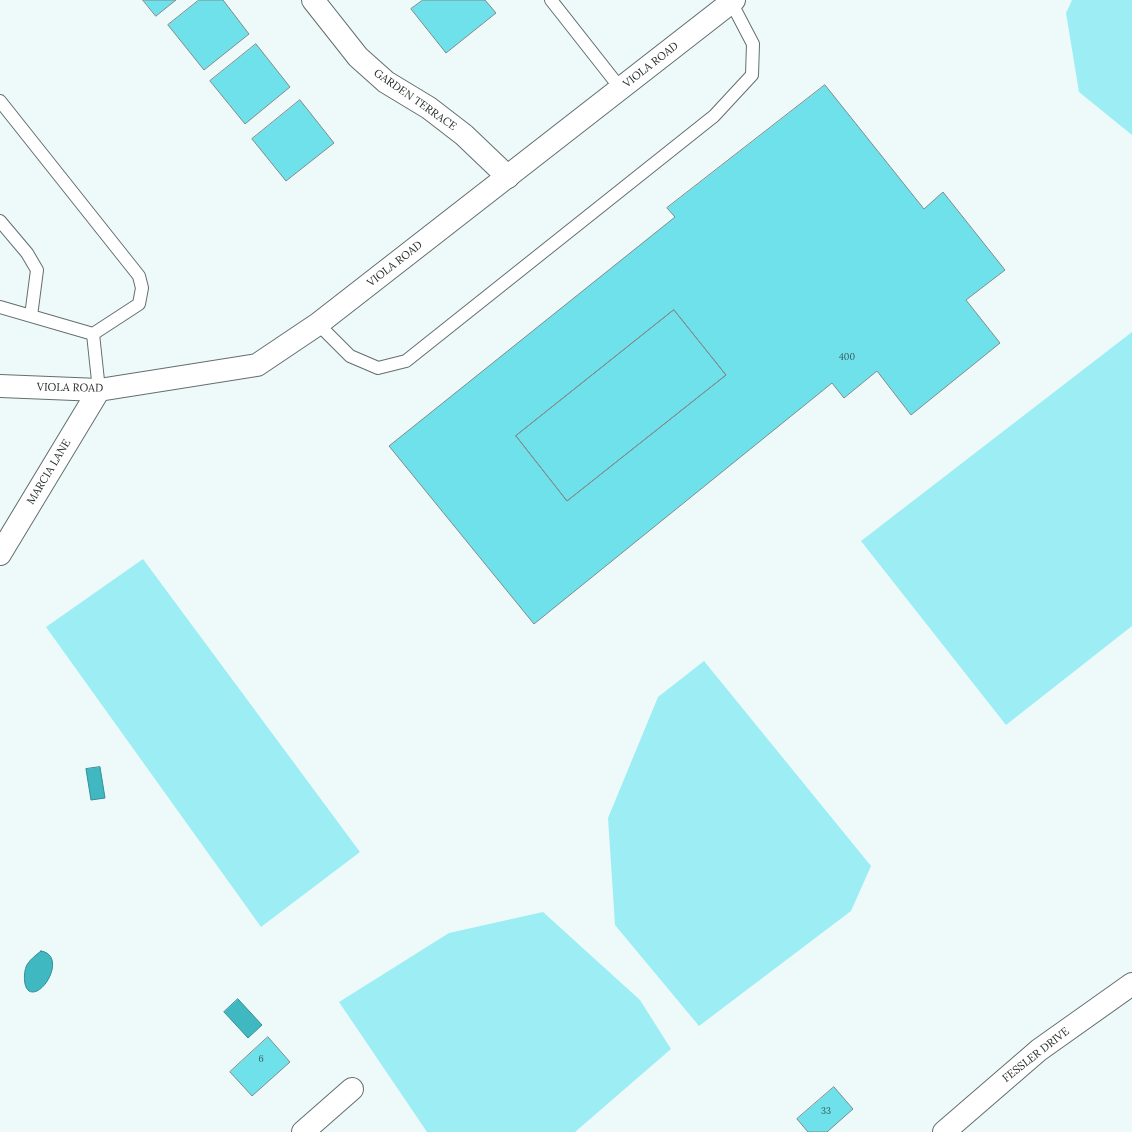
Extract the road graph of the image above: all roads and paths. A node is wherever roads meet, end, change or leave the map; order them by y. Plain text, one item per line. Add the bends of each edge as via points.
1 (313, 0) edge
2 (551, 0) edge
3 (732, 1) edge
4 (621, 89) junction
5 (0, 101) edge
6 (508, 177) junction
7 (0, 221) edge
8 (0, 307) edge
9 (31, 316) junction
10 (318, 324) junction
11 (93, 334) junction
12 (0, 386) edge
13 (99, 390) junction
14 (0, 554) edge
15 (1132, 984) edge
16 (352, 1089) dead end
17 (303, 1132) edge
18 (944, 1132) edge

1 - 6 street, GARDEN TERRACE via 358,57 386,82 429,108 464,134
2 - 4 lane
3 - 4 street, VIOLA ROAD
3 - 10 lane via 753,44 752,75 714,116 406,361 378,368 350,356
4 - 6 street, VIOLA ROAD
5 - 11 lane via 139,276 142,288 139,304
6 - 10 street, VIOLA ROAD
7 - 9 lane via 37,270
8 - 9 lane
9 - 11 lane
10 - 13 street, VIOLA ROAD via 257,365
11 - 13 lane
12 - 13 street, VIOLA ROAD
13 - 14 street, MARCIA LANE
15 - 18 street, FESSLER DRIVE via 1040,1050
16 - 17 street

